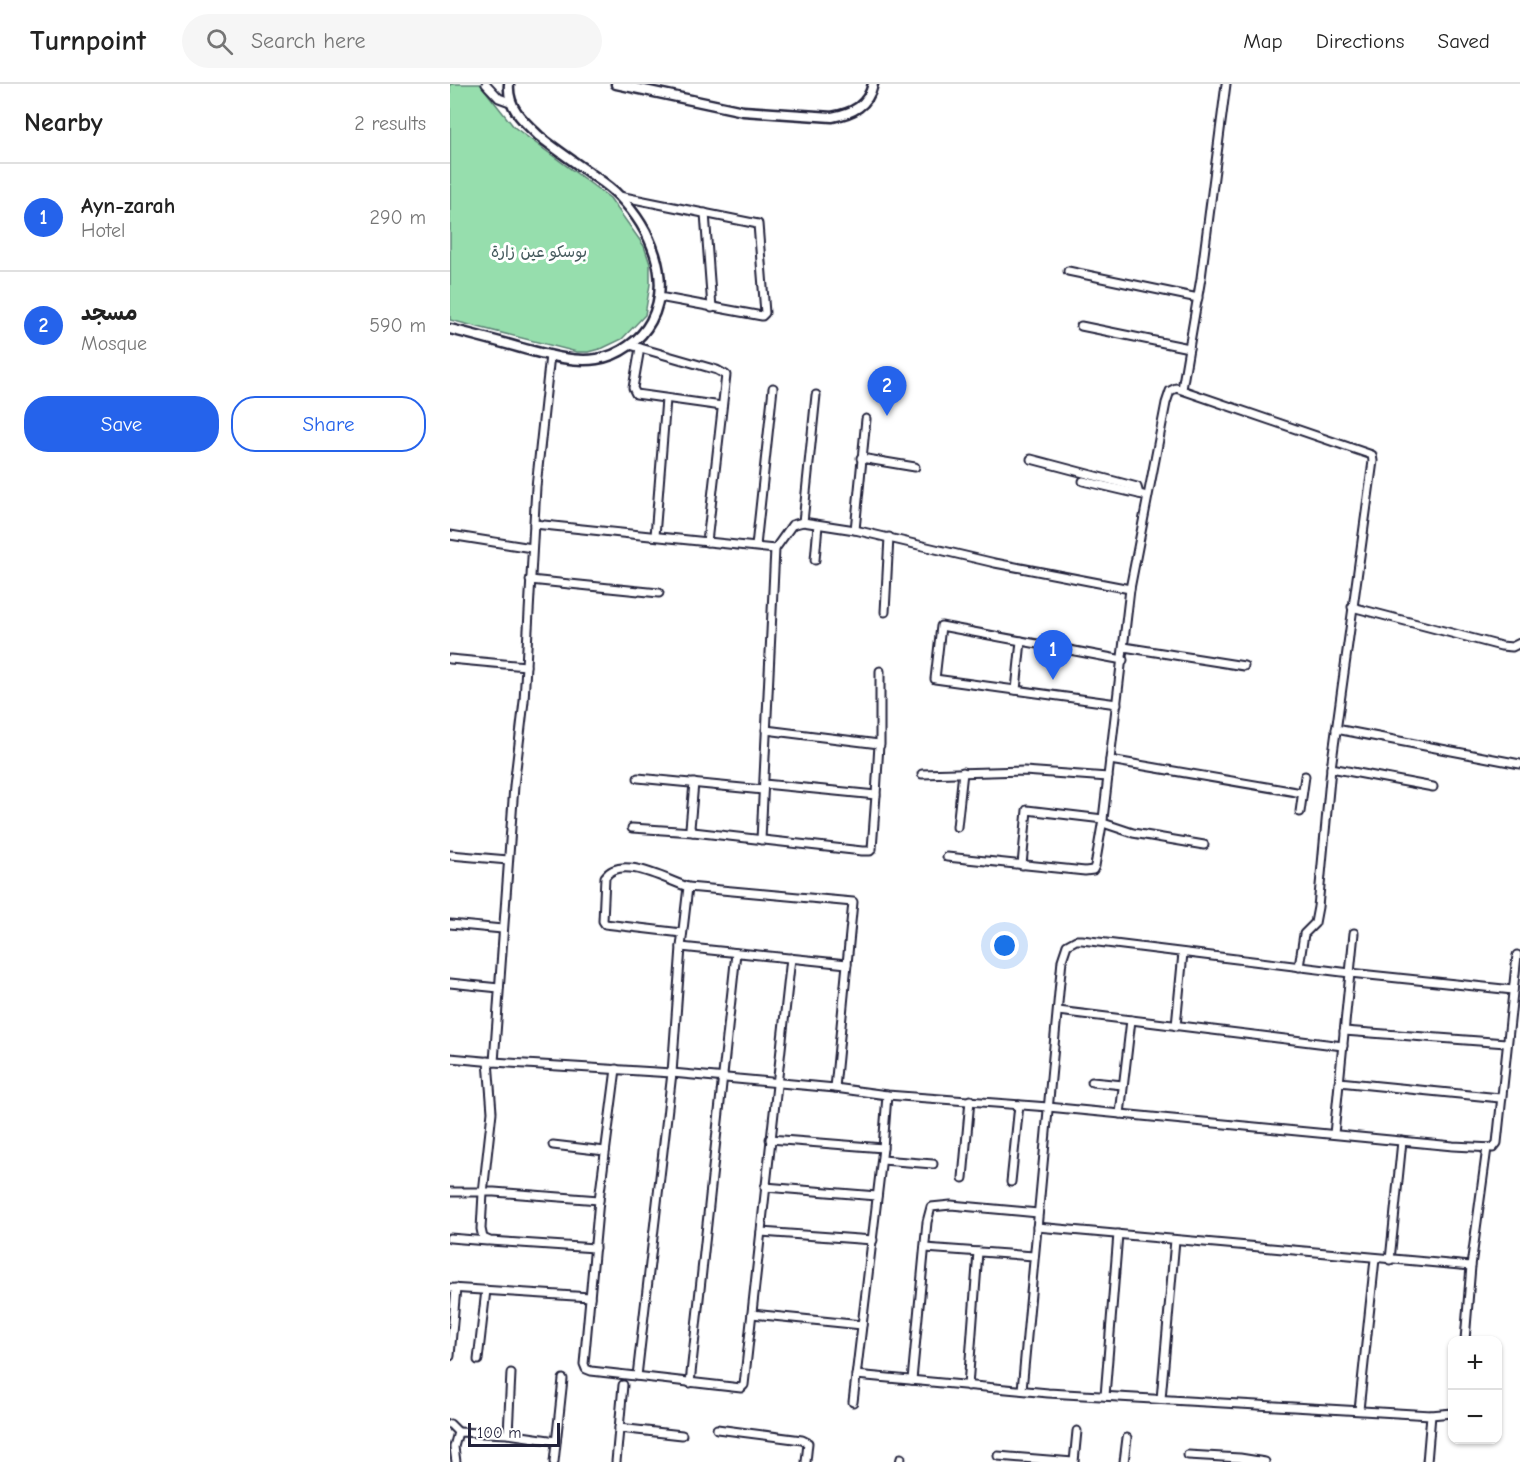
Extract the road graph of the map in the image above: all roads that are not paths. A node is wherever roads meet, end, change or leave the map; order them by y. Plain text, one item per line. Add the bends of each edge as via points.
1 (486, 84) edge
2 (508, 84) edge
3 (616, 84) edge
4 (873, 84) edge
5 (1226, 84) edge
6 (510, 102) junction
7 (619, 195) junction
8 (705, 213) junction
9 (1068, 271) dead end
10 (659, 297) junction
11 (1198, 298) junction
12 (712, 308) junction
13 (1081, 326) dead end
14 (450, 329) edge
15 (630, 345) junction
16 (640, 348) junction
17 (1189, 348) junction
18 (550, 355) junction
19 (773, 388) dead end
20 (1182, 389) junction
21 (816, 395) dead end
22 (666, 399) junction
23 (722, 406) junction
24 (866, 419) dead end
25 (861, 458) junction
26 (1031, 459) dead end
27 (915, 467) dead end
28 (1083, 481) dead end
29 (1139, 494) junction
30 (1148, 497) junction
31 (803, 522) junction
32 (534, 524) junction
33 (818, 525) junction
34 (855, 530) junction
35 (450, 535) edge
36 (655, 536) junction
37 (889, 537) junction
38 (707, 542) junction
39 (756, 546) junction
40 (532, 548) junction
41 (775, 549) junction
42 (815, 560) dead end
43 (530, 580) junction
44 (1130, 590) junction
45 (659, 593) dead end
46 (1352, 607) junction
47 (885, 612) dead end
48 (1021, 641) junction
49 (1520, 643) edge
50 (1124, 647) junction
51 (450, 659) edge
52 (1123, 660) junction
53 (525, 666) junction
54 (1244, 666) dead end
55 (880, 671) dead end
56 (1016, 690) junction
57 (1117, 704) junction
58 (1336, 729) junction
59 (766, 730) junction
60 (880, 745) junction
61 (1110, 760) junction
62 (1520, 764) edge
63 (1331, 768) junction
64 (963, 772) junction
65 (922, 774) dead end
66 (1305, 776) dead end
67 (1108, 777) junction
68 (638, 778) dead end
69 (694, 783) junction
70 (764, 787) junction
71 (1433, 787) dead end
72 (1302, 793) junction
73 (876, 795) junction
74 (1299, 812) dead end
75 (1103, 821) junction
76 (957, 826) dead end
77 (632, 828) dead end
78 (693, 832) junction
79 (761, 840) junction
80 (1204, 845) dead end
81 (450, 855) edge
82 (947, 857) dead end
83 (508, 860) junction
84 (1022, 865) junction
85 (687, 887) junction
86 (450, 924) edge
87 (502, 929) junction
88 (682, 933) junction
89 (1354, 933) dead end
90 (681, 947) junction
91 (1183, 952) junction
92 (736, 953) junction
93 (1517, 956) dead end
94 (791, 958) junction
95 (847, 964) junction
96 (1299, 967) junction
97 (1350, 973) junction
98 (450, 983) edge
99 (499, 988) junction
100 (1513, 990) junction
101 (1058, 1011) junction
102 (1131, 1020) junction
103 (1176, 1026) junction
104 (1344, 1031) junction
105 (1506, 1043) junction
106 (1343, 1046) junction
107 (450, 1058) edge
108 (491, 1062) junction
109 (616, 1070) junction
110 (672, 1073) junction
111 (724, 1078) junction
112 (1092, 1082) dead end
113 (1339, 1082) junction
114 (778, 1084) junction
115 (1123, 1085) junction
116 (835, 1088) junction
117 (887, 1095) junction
118 (1500, 1098) junction
119 (970, 1100) junction
120 (1019, 1105) junction
121 (1048, 1107) junction
122 (1120, 1114) junction
123 (1334, 1134) junction
124 (770, 1139) junction
125 (1402, 1141) junction
126 (553, 1144) dead end
127 (883, 1148) junction
128 (1487, 1148) junction
129 (606, 1151) junction
130 (882, 1160) junction
131 (933, 1164) dead end
132 (963, 1178) dead end
133 (1011, 1182) dead end
134 (765, 1187) junction
135 (450, 1192) edge
136 (483, 1192) junction
137 (877, 1196) junction
138 (599, 1200) junction
139 (1038, 1213) junction
140 (1037, 1227) junction
141 (760, 1232) junction
142 (1118, 1234) junction
143 (450, 1238) edge
144 (487, 1240) junction
145 (873, 1240) junction
146 (1176, 1240) junction
147 (595, 1248) junction
148 (925, 1248) junction
149 (978, 1252) junction
150 (1034, 1256) junction
151 (1375, 1258) junction
152 (1390, 1260) junction
153 (1472, 1266) junction
154 (453, 1288) edge
155 (486, 1290) junction
156 (590, 1297) junction
157 (752, 1314) junction
158 (862, 1325) junction
159 (1465, 1336) edge
160 (450, 1356) edge
161 (478, 1360) dead end
162 (511, 1373) dead end
163 (856, 1375) junction
164 (637, 1376) junction
165 (563, 1379) dead end
166 (912, 1380) junction
167 (690, 1383) junction
168 (623, 1385) dead end
169 (968, 1386) junction
170 (1022, 1390) junction
171 (1105, 1396) junction
172 (1161, 1399) junction
173 (853, 1402) dead end
174 (1359, 1410) junction
175 (1448, 1413) edge
176 (1431, 1415) junction
177 (450, 1424) edge
178 (619, 1428) junction
179 (717, 1429) dead end
180 (1077, 1431) dead end
181 (458, 1432) junction
182 (508, 1434) junction
183 (682, 1435) dead end
184 (1127, 1438) dead end
185 (556, 1441) junction
186 (1188, 1455) dead end
187 (998, 1456) dead end
188 (456, 1462) edge
189 (554, 1462) edge
190 (616, 1462) edge
191 (806, 1462) edge
192 (1073, 1462) edge
193 (1124, 1462) edge
194 (1265, 1462) edge
195 (1427, 1462) edge

1 - 6 street via 499,98
2 - 6 main road
3 - 4 main road via 743,111 832,117 859,109
5 - 11 street
6 - 7 main road via 538,136
7 - 8 street
7 - 10 main road via 654,250 660,276
8 - 12 street
8 - 12 street via 758,224 765,313 762,316
9 - 11 street
10 - 12 street
10 - 15 main road via 645,331
11 - 17 street
13 - 17 street
14 - 18 main road
15 - 16 street
15 - 18 main road via 598,359
16 - 22 street via 634,392
16 - 23 street via 723,372 727,378
17 - 20 street
18 - 32 street
19 - 39 street
20 - 30 street via 1173,388 1168,396
20 - 46 street via 1372,455
21 - 31 street
22 - 23 street
22 - 36 street
23 - 38 street
24 - 25 street
25 - 27 street
25 - 34 street
26 - 29 street via 1132,485
28 - 29 street
29 - 30 street
30 - 44 street
31 - 33 street
31 - 41 street via 792,525
32 - 36 street
32 - 40 street
33 - 34 street
33 - 42 street
34 - 37 street
35 - 40 street
36 - 38 street
37 - 44 street
37 - 47 street
38 - 39 street
39 - 41 street
40 - 43 street
41 - 59 street
43 - 45 street
43 - 53 street
44 - 50 street
46 - 49 street via 1501,646
46 - 58 street
48 - 52 street
48 - 56 street
48 - 56 street via 942,626 935,679
50 - 52 street
50 - 54 street
51 - 53 street
52 - 57 street
53 - 83 street
55 - 60 street
56 - 57 street
57 - 61 street
58 - 62 street
58 - 63 street
59 - 60 street
59 - 70 street
60 - 73 street
61 - 67 street
61 - 72 street
63 - 71 street
63 - 96 street via 1317,913 1315,923 1304,934
64 - 65 street
64 - 67 street via 1024,771
64 - 76 street
66 - 72 street
67 - 75 street
68 - 69 street
69 - 70 street
69 - 78 street via 690,828
70 - 73 street
70 - 79 street
72 - 74 street
73 - 79 street via 874,846 870,851
75 - 80 street via 1132,833
75 - 84 street via 1093,870
75 - 84 street via 1027,810
77 - 78 street
78 - 79 street
81 - 83 street
82 - 84 street
83 - 87 street
85 - 88 street
85 - 88 street via 629,866 610,871 605,877 605,924
85 - 95 street via 850,900 853,904
86 - 87 street
87 - 99 street
88 - 90 street
89 - 97 street
90 - 92 street
90 - 110 street
91 - 96 street
91 - 101 street via 1071,942 1064,951
91 - 103 street
92 - 94 street
92 - 111 street
93 - 100 street
94 - 95 street
94 - 114 street
95 - 116 street
96 - 97 street
97 - 100 street
97 - 104 street
98 - 99 street
99 - 108 street
100 - 105 street
101 - 102 street
101 - 121 street
102 - 103 street
102 - 115 street
103 - 106 street
104 - 105 street
104 - 106 street
105 - 118 street
106 - 113 street
107 - 108 street
108 - 109 street
108 - 136 street via 492,1112
109 - 110 street
109 - 129 street
110 - 111 street
110 - 164 street
111 - 114 street
111 - 167 street
112 - 115 street
113 - 118 street
113 - 123 street
114 - 116 street
114 - 124 street
115 - 122 street
116 - 117 street
117 - 119 street
117 - 127 street
118 - 128 street via 1496,1145
119 - 120 street
119 - 132 street
120 - 121 street
120 - 133 street
121 - 122 street
121 - 139 street
122 - 123 street
123 - 125 street
124 - 127 street
124 - 134 street
125 - 128 street
125 - 152 street
126 - 129 street
127 - 130 street
128 - 153 street
129 - 138 street
130 - 131 street
130 - 137 street
134 - 137 street
134 - 141 street
135 - 136 street
136 - 138 street
136 - 144 street via 481,1235
137 - 145 street
138 - 147 street
139 - 140 street
139 - 148 street via 935,1205 929,1211
140 - 142 street
140 - 150 street
141 - 145 street
141 - 157 street
142 - 146 street
142 - 171 street
143 - 144 street
144 - 147 street
145 - 158 street
146 - 151 street
146 - 172 street
147 - 156 street
148 - 149 street
148 - 166 street
149 - 150 street
149 - 169 street
150 - 170 street
151 - 152 street
151 - 174 street
152 - 153 street
153 - 159 street
154 - 155 street
154 - 160 street
155 - 156 street
155 - 161 street
156 - 164 street via 586,1369
157 - 158 street
157 - 167 street via 744,1385 736,1389
158 - 163 street
162 - 182 street
163 - 166 street
163 - 173 street
164 - 167 street
165 - 185 street
166 - 169 street
168 - 178 street
169 - 170 street
170 - 171 street
171 - 172 street
172 - 174 street
174 - 176 street
175 - 176 street
176 - 195 street
177 - 181 street
178 - 183 street
178 - 190 street
179 - 191 street via 802,1440 808,1443
180 - 192 street
181 - 182 street
181 - 188 street
182 - 185 street
184 - 193 street
185 - 189 street
186 - 194 street
187 - 192 street

